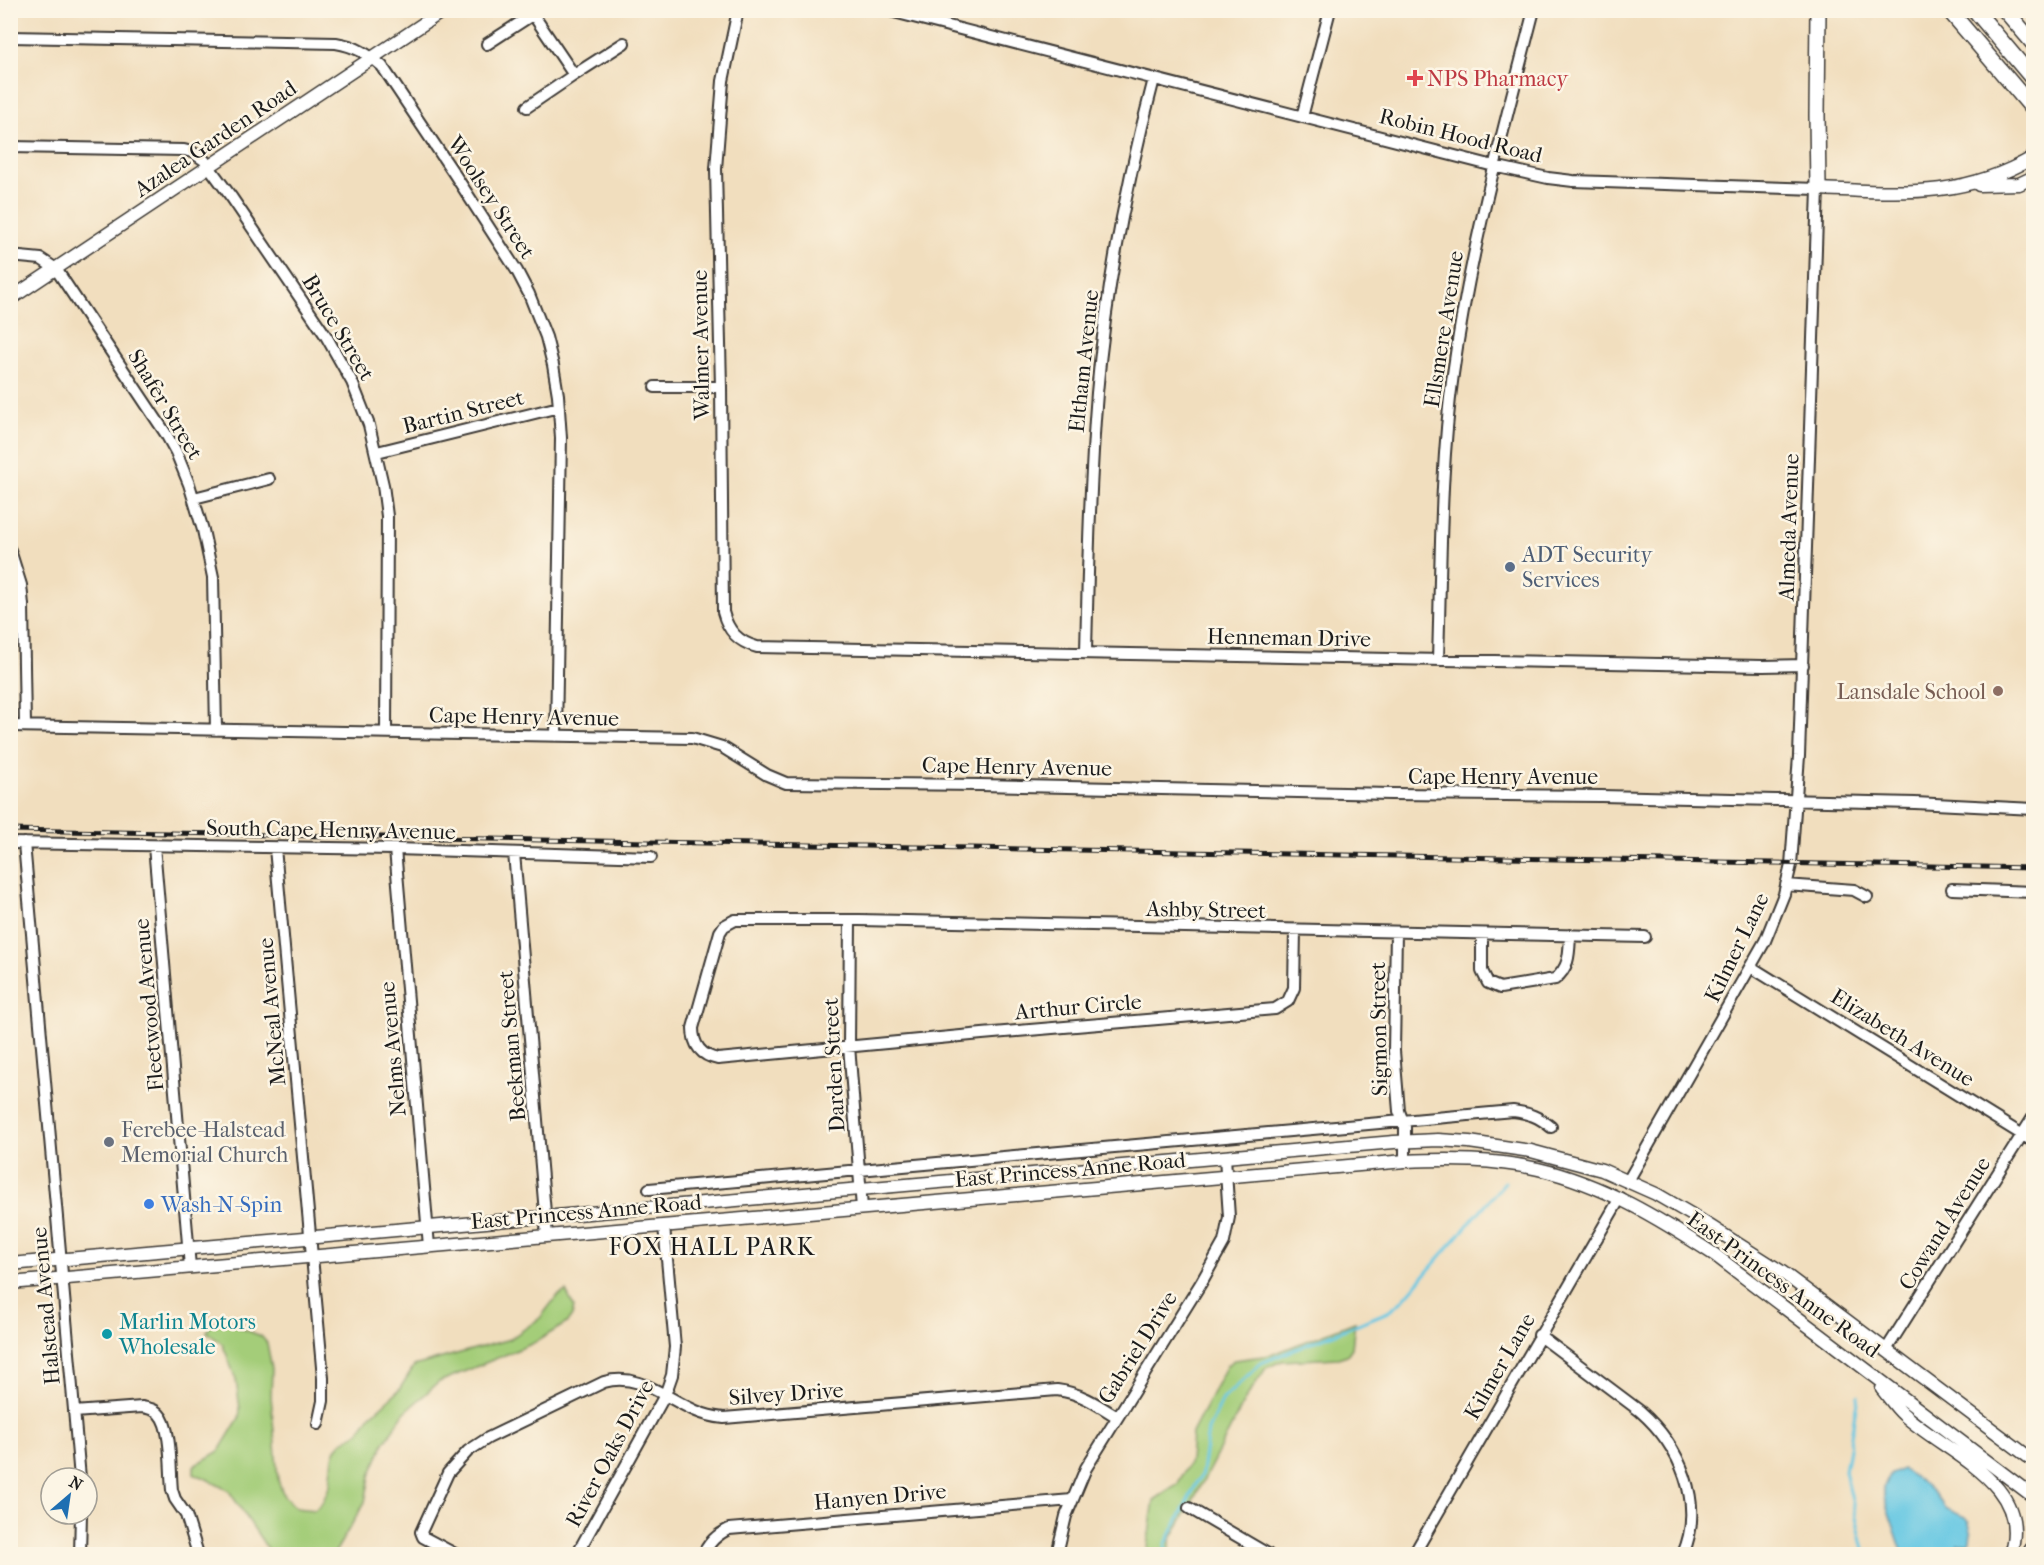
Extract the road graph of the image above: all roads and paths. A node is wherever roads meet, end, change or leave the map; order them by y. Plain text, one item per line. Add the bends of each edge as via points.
1 (444, 10) edge
2 (738, 10) edge
3 (886, 10) edge
4 (1330, 10) edge
5 (1534, 10) edge
6 (1818, 10) edge
7 (1949, 10) edge
8 (1975, 10) edge
9 (2005, 10) edge
10 (533, 12) edge
11 (10, 37) edge
12 (624, 43) dead end
13 (487, 44) dead end
14 (2034, 44) edge
15 (373, 58) junction
16 (574, 75) junction
17 (1154, 79) junction
18 (2034, 80) edge
19 (527, 107) dead end
20 (2034, 110) edge
21 (1302, 117) junction
22 (10, 147) edge
23 (2034, 157) edge
24 (1494, 166) junction
25 (209, 167) junction
26 (2034, 177) edge
27 (1963, 186) junction
28 (1818, 189) junction
29 (10, 256) edge
30 (56, 269) junction
31 (10, 299) edge
32 (655, 387) dead end
33 (721, 387) junction
34 (559, 407) junction
35 (377, 452) junction
36 (269, 479) dead end
37 (194, 498) junction
38 (10, 550) edge
39 (774, 647) joint
40 (1086, 652) junction
41 (1438, 660) junction
42 (1803, 665) junction
43 (10, 726) edge
44 (25, 726) junction
45 (216, 730) junction
46 (386, 733) junction
47 (556, 736) junction
48 (1796, 800) junction
49 (2034, 808) edge
50 (10, 843) edge
51 (24, 843) junction
52 (154, 846) junction
53 (275, 848) junction
54 (395, 849) junction
55 (514, 853) junction
56 (651, 857) dead end
57 (1791, 865) joint
58 (1786, 885) junction
59 (1952, 890) dead end
60 (2034, 892) edge
61 (1867, 897) dead end
62 (850, 920) junction
63 (1294, 930) junction
64 (1396, 932) junction
65 (1482, 933) junction
66 (1570, 935) junction
67 (1645, 937) dead end
68 (1751, 967) junction
69 (849, 1046) junction
70 (797, 1051) joint
71 (2034, 1116) edge
72 (1403, 1120) junction
73 (1551, 1127) dead end
74 (2022, 1135) junction
75 (1405, 1142) junction
76 (2034, 1142) edge
77 (1225, 1157) junction
78 (1405, 1161) junction
79 (859, 1170) junction
80 (1602, 1170) junction
81 (1226, 1177) junction
82 (1629, 1181) junction
83 (649, 1189) dead end
84 (860, 1189) junction
85 (1622, 1193) junction
86 (1656, 1194) junction
87 (862, 1208) junction
88 (545, 1217) junction
89 (664, 1226) junction
90 (427, 1227) junction
91 (547, 1236) junction
92 (311, 1237) junction
93 (429, 1246) junction
94 (189, 1248) junction
95 (313, 1256) junction
96 (60, 1259) junction
97 (10, 1264) edge
98 (190, 1267) junction
99 (62, 1278) junction
100 (10, 1283) edge
101 (1539, 1335) junction
102 (1886, 1350) junction
103 (1865, 1370) junction
104 (665, 1395) junction
105 (74, 1412) junction
106 (1117, 1417) junction
107 (318, 1424) dead end
108 (2033, 1460) edge
109 (79, 1466) edge
110 (2034, 1497) edge
111 (1072, 1500) junction
112 (1189, 1508) dead end
113 (81, 1526) edge
114 (2034, 1545) edge
115 (80, 1554) edge
116 (198, 1554) edge
117 (455, 1554) edge
118 (577, 1554) edge
119 (703, 1554) edge
120 (1057, 1554) edge
121 (1268, 1554) edge
122 (1414, 1554) edge
123 (1683, 1554) edge
124 (2010, 1554) edge
125 (2028, 1554) edge

1 - 15 main road, Azalea Garden Road
2 - 33 street, Walmer Avenue via 723,81 717,158
3 - 17 street, Robin Hood Road
4 - 21 street
5 - 24 street, Ellsmere Avenue
6 - 28 highway
7 - 20 highway
8 - 18 highway
9 - 14 highway
10 - 13 street
10 - 16 street
11 - 15 street, Woolsey Street via 336,44 358,49
12 - 16 street
15 - 25 main road, Azalea Garden Road
15 - 34 street, Woolsey Street via 517,271 546,338
16 - 19 street
17 - 21 street, Robin Hood Road
17 - 40 street, Eltham Avenue via 1120,230 1097,391
21 - 24 street, Robin Hood Road
22 - 25 street, Bruce Street via 184,150 201,157
23 - 27 main road, Robin Hood Road
24 - 28 street, Robin Hood Road via 1573,181
24 - 41 street, Ellsmere Avenue via 1453,375 1442,499
25 - 30 main road, Azalea Garden Road
25 - 35 street, Bruce Street via 341,361 361,403
26 - 27 main road via 2019,184
27 - 28 main road, Robin Hood Road via 1928,192
28 - 42 street, Almeda Avenue
29 - 30 street via 41,259
30 - 31 main road, Azalea Garden Road
30 - 37 street, Shafer Street via 166,434
32 - 33 street
33 - 39 street, Walmer Avenue via 723,612 728,628 740,640
34 - 35 street, Bartin Street
34 - 47 street, Woolsey Street
35 - 46 street, Bruce Street via 388,546
36 - 37 street
37 - 45 street, Shafer Street via 213,577
38 - 44 street via 19,575 23,605
39 - 40 street, Henneman Drive
40 - 41 street, Henneman Drive
41 - 42 street, Henneman Drive
42 - 48 street, Almeda Avenue
43 - 44 street, Cape Henry Avenue
44 - 45 street, Cape Henry Avenue
45 - 46 street, Cape Henry Avenue
46 - 47 street, Cape Henry Avenue
47 - 48 street, Cape Henry Avenue via 692,738 722,747 786,783
48 - 49 street, Cape Henry Avenue
48 - 57 street, Almeda Avenue
50 - 51 street, South Cape Henry Avenue
51 - 52 street, South Cape Henry Avenue
51 - 96 street, Halstead Avenue
52 - 53 street, South Cape Henry Avenue
52 - 94 street, Fleetwood Avenue
53 - 54 street, South Cape Henry Avenue
53 - 92 street, McNeal Avenue
54 - 55 street, South Cape Henry Avenue
54 - 90 street, Nelms Avenue
55 - 56 street, South Cape Henry Avenue
55 - 88 street, Beekman Street
57 - 58 street, Kilmer Lane
58 - 61 street, Kilmer Lane via 1854,890
58 - 68 street, Kilmer Lane via 1774,921
59 - 60 street
62 - 63 street, Ashby Street
62 - 69 street, Darden Street
62 - 70 street, Ashby Street via 735,920 720,932 693,1028 698,1049 718,1059
63 - 64 street, Ashby Street
63 - 69 street, Arthur Circle via 1294,988 1288,1001 1275,1009
64 - 65 street, Ashby Street
64 - 72 street, Sigmon Street via 1394,1050
65 - 66 street, Ashby Street
65 - 66 street via 1484,978 1500,988 1556,979 1569,960
66 - 67 street, Ashby Street
68 - 74 street, Elizabeth Avenue
68 - 82 street, Kilmer Lane
69 - 70 street, Arthur Circle
69 - 79 street, Darden Street
71 - 74 street, Cowand Avenue
72 - 73 street via 1513,1111 1541,1118
72 - 75 street, Sigmon Street
72 - 79 street
74 - 76 street, Elizabeth Avenue
74 - 102 street, Cowand Avenue
75 - 77 main road, East Princess Anne Road
75 - 78 street, Sigmon Street
75 - 80 main road, East Princess Anne Road via 1438,1140 1500,1146
77 - 81 street, Gabriel Drive
77 - 84 main road, East Princess Anne Road
78 - 81 main road, East Princess Anne Road
78 - 85 main road, East Princess Anne Road via 1462,1160 1511,1165
79 - 83 street
79 - 84 street, Darden Street
80 - 82 main road, East Princess Anne Road
80 - 85 main road
81 - 87 main road, East Princess Anne Road
81 - 106 street, Gabriel Drive via 1229,1217 1224,1242
82 - 85 main road
82 - 86 main road, East Princess Anne Road
84 - 87 street, Darden Street
84 - 88 main road, East Princess Anne Road
85 - 86 main road
85 - 101 street, Kilmer Lane
85 - 103 main road, East Princess Anne Road via 1715,1255
86 - 102 main road, East Princess Anne Road via 1782,1272
87 - 89 main road, East Princess Anne Road
88 - 90 main road, East Princess Anne Road
88 - 91 street, Beekman Street
89 - 91 main road, East Princess Anne Road
89 - 104 street, River Oaks Drive via 675,1347
90 - 92 main road, East Princess Anne Road
90 - 93 street, Nelms Avenue
91 - 93 main road, East Princess Anne Road
92 - 94 main road, East Princess Anne Road
92 - 95 street, McNeal Avenue
93 - 95 main road, East Princess Anne Road
94 - 96 main road, East Princess Anne Road
94 - 98 street, Fleetwood Avenue
95 - 98 main road, East Princess Anne Road
95 - 107 street, McNeal Avenue via 323,1378
96 - 97 main road, East Princess Anne Road
96 - 99 street, Halstead Avenue
98 - 99 main road, East Princess Anne Road
99 - 100 main road, East Princess Anne Road
99 - 105 street, Halstead Avenue
101 - 122 street, Kilmer Lane
101 - 123 street via 1640,1411 1674,1450 1684,1472 1689,1501 1689,1534
102 - 108 main road, East Princess Anne Road
103 - 110 main road, East Princess Anne Road
103 - 124 main road via 1903,1414 1999,1488 2013,1520
104 - 106 street, Silvey Drive via 696,1412 738,1418 1057,1390 1081,1395
104 - 117 street, Silvey Drive via 634,1380 604,1382 478,1444 448,1473 422,1527 423,1537
104 - 118 street, River Oaks Drive
105 - 109 street, Halstead Avenue
105 - 116 street via 142,1407 160,1414 166,1426 172,1490 186,1515
106 - 111 street, Gabriel Drive
111 - 119 street, Hanyen Drive via 729,1529 712,1539
111 - 120 street, Gabriel Drive
112 - 121 street
113 - 115 street
114 - 125 main road

